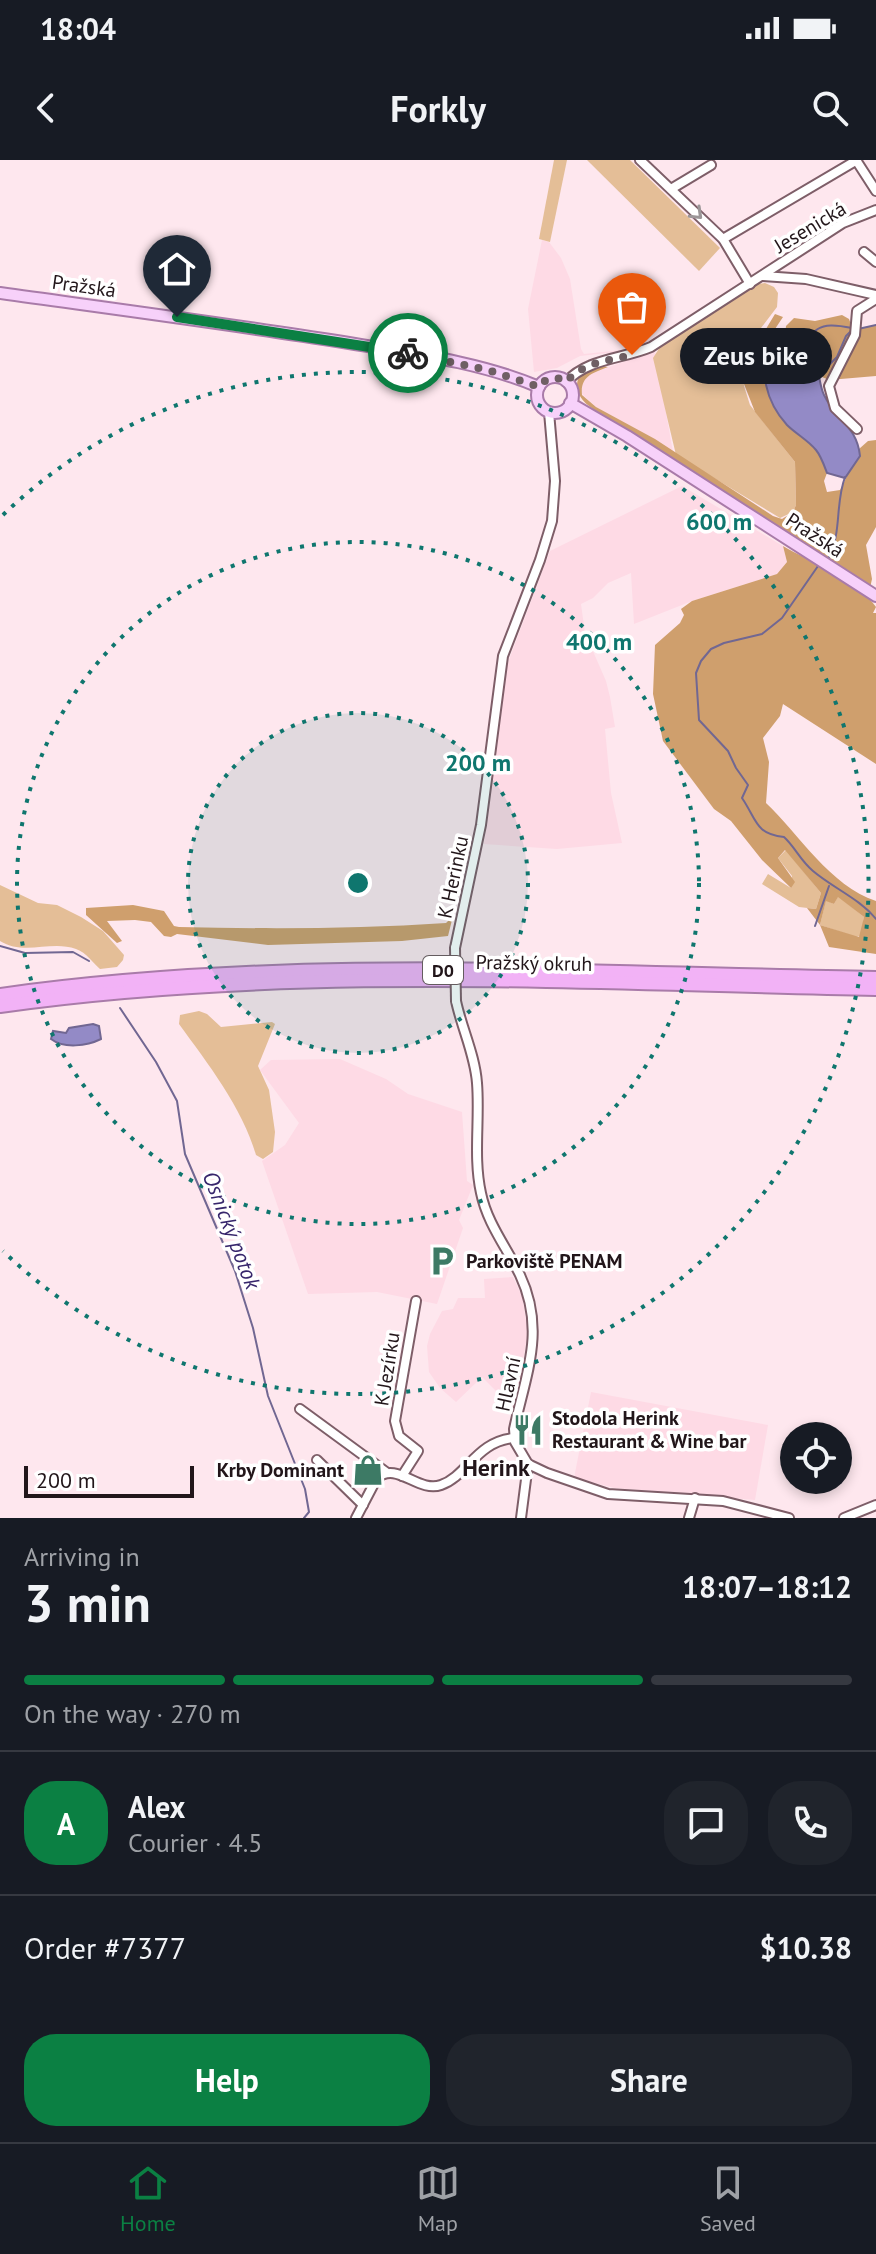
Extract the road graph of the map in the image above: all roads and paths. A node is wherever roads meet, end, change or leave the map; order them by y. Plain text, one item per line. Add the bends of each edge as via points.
1 (640, 160) edge
2 (856, 160) edge
3 (711, 165) dead end
4 (671, 189) junction
5 (876, 191) edge
6 (876, 210) edge
7 (723, 239) junction
8 (864, 252) dead end
9 (876, 262) edge
10 (763, 276) junction
11 (750, 284) junction
12 (0, 293) edge
13 (876, 297) edge
14 (566, 382) junction
15 (539, 387) junction
16 (570, 403) junction
17 (549, 412) junction
18 (857, 429) dead end
19 (876, 596) edge
20 (876, 978) edge
21 (163, 984) junction
22 (876, 989) edge
23 (90, 990) junction
24 (0, 995) edge
25 (0, 1006) edge
26 (481, 1195) joint
27 (416, 1301) dead end
28 (300, 1409) dead end
29 (514, 1438) junction
30 (317, 1460) dead end
31 (528, 1464) junction
32 (386, 1472) junction
33 (402, 1476) junction
34 (695, 1498) junction
35 (363, 1505) junction
36 (876, 1505) edge
37 (356, 1518) edge
38 (521, 1518) edge
39 (689, 1518) edge
40 (789, 1518) edge
41 (844, 1518) edge

1 - 4 street
2 - 5 street
2 - 7 street
3 - 4 street
4 -> 7 street
6 - 10 street, Jesenická via 843,223
7 - 11 street
8 - 9 street
10 - 11 street, Jesenická
10 - 13 street via 819,282
11 - 14 street, Jesenická via 651,347 591,364
12 - 15 main road, Pražská via 411,354
13 - 18 street via 857,311 855,335 829,386 835,408
14 - 15 main road, Pražská via 550,378
14 - 16 main road
15 - 17 main road via 538,402
16 - 17 main road via 561,412
16 - 19 main road, Pražská
17 - 26 street, K Herinku, bridge via 555,490 549,533 502,658 481,825 455,948 456,1001 477,1079
20 - 21 highway, Pražský okruh / D0 via 402,970 260,973
21 - 22 highway, Pražský okruh / D0 via 400,981
21 - 23 highway, Pražský okruh / D0
23 - 24 highway, Pražský okruh / D0
23 - 25 highway, Pražský okruh / D0
26 - 29 street, Hlavní via 526,1288 533,1316 532,1349
27 - 33 street, K Jezírku via 395,1421 399,1436 418,1451
28 - 32 street
29 - 31 street, Hlavní
29 - 33 street via 490,1446 442,1485 423,1485
30 - 35 street
31 - 34 street via 608,1494
31 - 38 street
32 - 33 street
32 - 35 street
34 - 39 street
34 - 40 street
35 - 37 street
36 - 41 street

